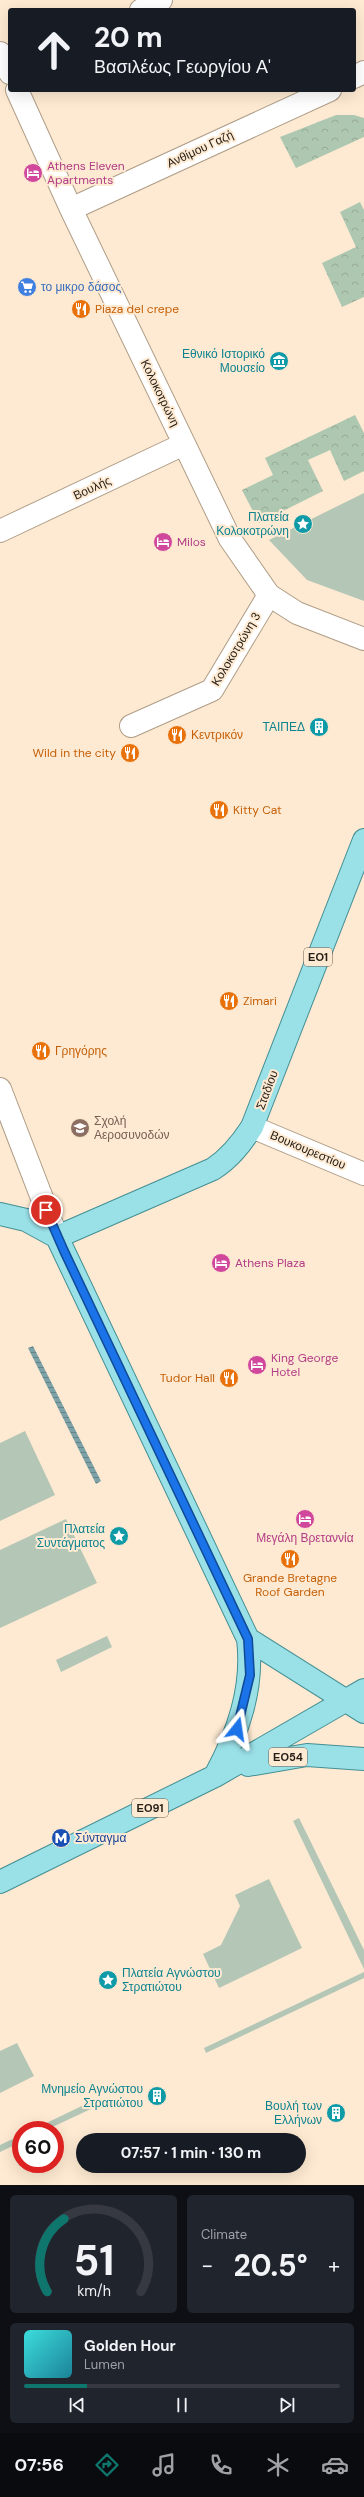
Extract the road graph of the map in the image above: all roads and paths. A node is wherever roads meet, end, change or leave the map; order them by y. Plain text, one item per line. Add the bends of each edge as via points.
1 (161, 0) edge
2 (145, 8) edge
3 (0, 53) edge
4 (8, 69) edge
5 (18, 92) edge
6 (326, 92) edge
7 (71, 209) junction
8 (184, 444) junction
9 (0, 531) edge
10 (269, 595) junction
11 (364, 640) edge
12 (131, 726) dead end
13 (364, 840) edge
14 (0, 1090) edge
15 (252, 1126) junction
16 (364, 1174) edge
17 (0, 1214) edge
18 (57, 1237) junction
19 (248, 1639) junction
20 (358, 1701) edge
21 (364, 1759) edge
22 (215, 1776) junction
23 (0, 1882) edge

1 - 2 street
3 - 4 street
5 - 7 street, Κολοκοτρώνη
6 - 7 street, Ανθίμου Γαζή
7 - 8 street, Κολοκοτρώνη
8 - 9 street, Βουλής
8 - 10 street, Κολοκοτρώνη via 230,539
10 - 11 street, Κολοκοτρώνη via 297,613
10 - 12 street, Κολοκοτρώνη 3 via 212,690
13 - 15 main road, Σταδίου / ΕΟ1
14 - 18 street
15 - 16 street, Βουκουρεστίου
15 - 18 main road, Σταδίου / ΕΟ1 via 228,1159 213,1169
17 - 18 main road via 26,1220
18 - 19 main road
19 - 20 main road
19 - 22 main road via 250,1675 247,1693 237,1729
20 - 22 main road, ΕΟ91
21 - 22 main road, ΕΟ54 via 307,1755 269,1760
22 - 23 main road, ΕΟ91

